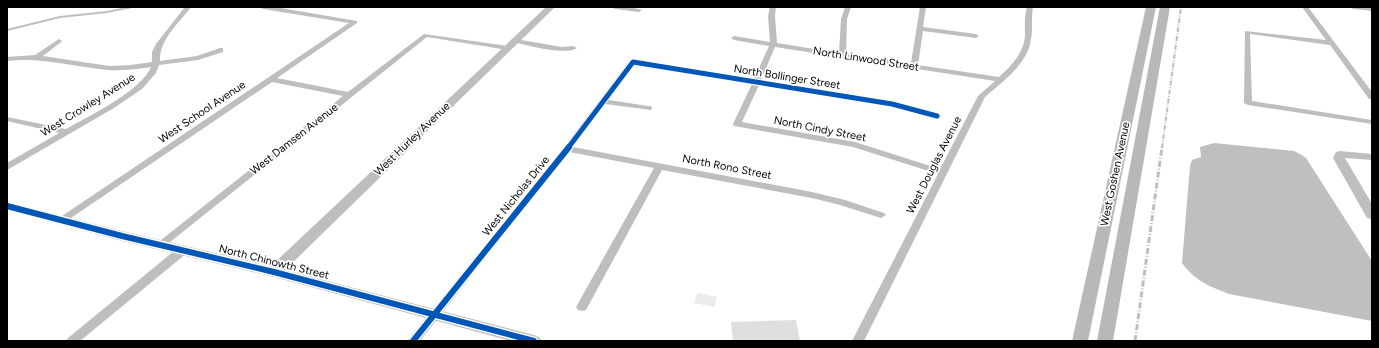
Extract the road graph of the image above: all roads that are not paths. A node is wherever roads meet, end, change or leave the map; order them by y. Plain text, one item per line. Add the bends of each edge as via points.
1 (188, 7) edge
2 (263, 7) edge
3 (551, 7) edge
4 (614, 7) edge
5 (770, 7) edge
6 (848, 7) edge
7 (923, 7) edge
8 (1030, 7) edge
9 (1151, 7) edge
10 (1165, 7) edge
11 (1305, 7) edge
12 (1353, 7) edge
13 (1372, 9) edge
14 (639, 10) dead end
15 (919, 28) junction
16 (976, 36) dead end
17 (734, 38) dead end
18 (59, 41) dead end
19 (1332, 43) junction
20 (511, 45) junction
21 (773, 45) junction
22 (573, 48) dead end
23 (220, 50) dead end
24 (842, 55) junction
25 (37, 57) junction
26 (7, 59) edge
27 (633, 62) joint
28 (156, 64) junction
29 (914, 66) junction
30 (269, 79) junction
31 (999, 79) junction
32 (756, 82) junction
33 (349, 95) junction
34 (1372, 97) edge
35 (603, 101) junction
36 (648, 108) dead end
37 (937, 116) dead end
38 (7, 119) edge
39 (1372, 122) edge
40 (67, 132) junction
41 (567, 149) junction
42 (1372, 157) edge
43 (660, 166) junction
44 (7, 167) edge
45 (1116, 171) junction
46 (943, 173) junction
47 (7, 206) edge
48 (881, 215) dead end
49 (1372, 215) edge
50 (62, 220) junction
51 (1124, 233) junction
52 (161, 244) junction
53 (183, 250) junction
54 (274, 272) junction
55 (582, 307) dead end
56 (434, 314) junction
57 (72, 341) edge
58 (413, 341) edge
59 (534, 341) edge
60 (858, 341) edge
61 (1080, 341) edge
62 (1105, 341) edge

1 - 28 street, West Crowley Avenue via 158,44
2 - 30 street, West School Avenue via 355,22
3 - 20 street, West Hurley Avenue
4 - 14 street
5 - 21 street
6 - 24 street via 844,19
7 - 15 street
8 - 31 street, West Douglas Avenue via 1027,22 1028,38 1023,54 1015,67
9 - 45 main road, West Goshen Avenue
10 - 51 main road, West Goshen Avenue
11 - 19 street
12 - 13 street
15 - 16 street
15 - 29 street
17 - 21 street, North Linwood Street
18 - 25 street
19 - 34 street
19 - 39 street via 1247,32 1248,103
20 - 22 street
20 - 33 street, West Damsen Avenue via 426,35
20 - 54 street, West Hurley Avenue
21 - 24 street, North Linwood Street
21 - 32 street
23 - 28 street via 201,58
24 - 29 street, North Linwood Street
25 - 26 street
25 - 28 street via 112,68
27 - 32 street, North Bollinger Street
27 - 35 street, West Nicholas Drive
28 - 40 street, West Crowley Avenue via 148,79 139,87
29 - 31 street, North Linwood Street
30 - 33 street
30 - 50 street, West School Avenue
31 - 46 street, West Douglas Avenue via 982,96
32 - 37 street, North Bollinger Street via 892,104
32 - 46 street, North Cindy Street via 737,124 855,145
33 - 52 street, West Damsen Avenue
35 - 36 street
35 - 41 street, West Nicholas Drive
38 - 40 street
40 - 44 street, West Crowley Avenue
41 - 43 street, North Rono Street
41 - 56 street, West Nicholas Drive
42 - 49 street via 1340,154 1339,161
43 - 48 street, North Rono Street via 842,202
43 - 55 street
45 - 51 main road via 1123,178 1125,187 1119,220 1119,226
45 - 61 main road, West Goshen Avenue
46 - 60 street, West Douglas Avenue
47 - 50 street, North Chinowth Street
50 - 52 street, North Chinowth Street
51 - 62 main road, West Goshen Avenue
52 - 53 street, North Chinowth Street
53 - 54 street, North Chinowth Street
53 - 57 street
54 - 56 street, North Chinowth Street
56 - 58 street, West Nicholas Drive
56 - 59 street, North Chinowth Street

